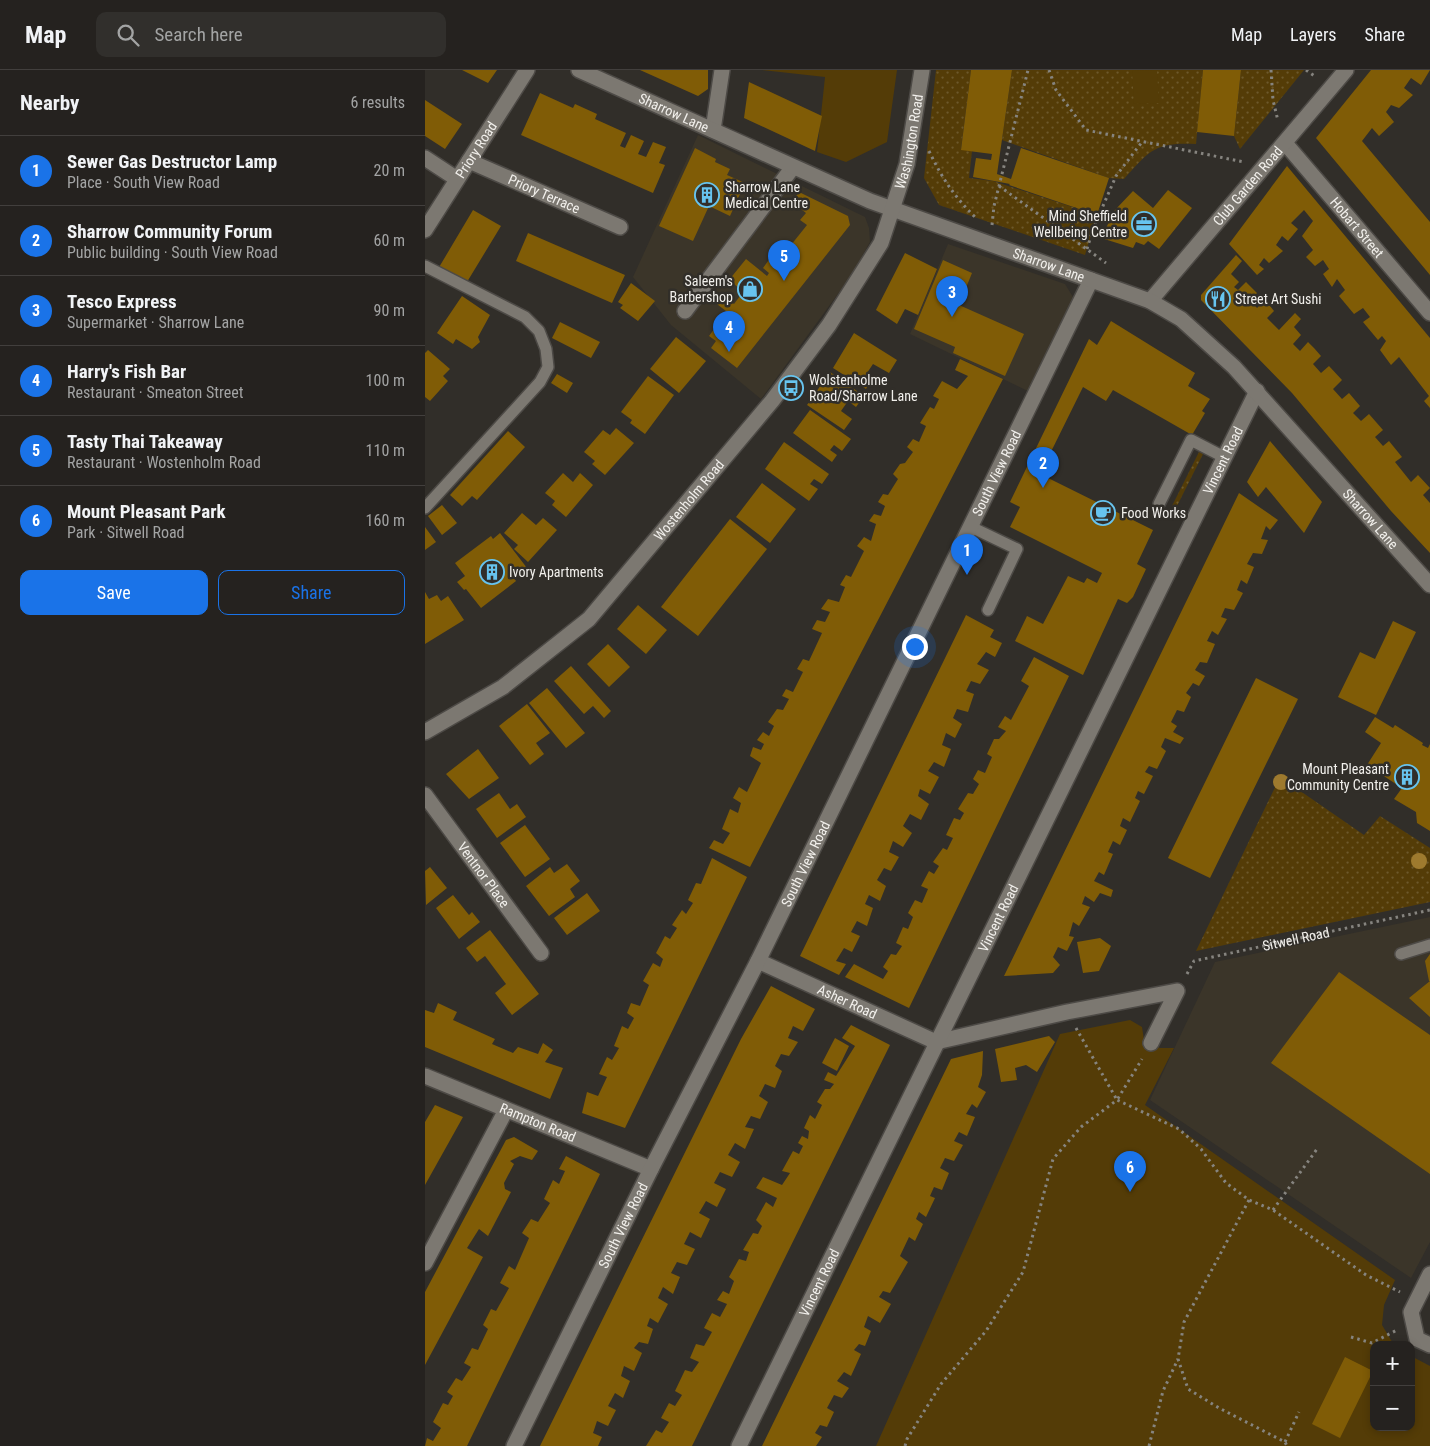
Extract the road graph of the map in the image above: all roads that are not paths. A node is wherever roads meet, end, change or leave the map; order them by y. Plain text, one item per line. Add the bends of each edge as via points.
1 (527, 70) edge
2 (579, 70) edge
3 (723, 70) edge
4 (921, 70) edge
5 (1346, 70) edge
6 (713, 130) junction
7 (1285, 143) junction
8 (425, 158) edge
9 (469, 161) junction
10 (793, 167) junction
11 (457, 179) junction
12 (893, 211) junction
13 (620, 227) dead end
14 (425, 230) edge
15 (425, 266) edge
16 (1091, 280) junction
17 (1150, 301) junction
18 (685, 311) dead end
19 (1430, 313) edge
20 (1257, 392) junction
21 (1224, 457) junction
22 (1159, 504) dead end
23 (425, 508) edge
24 (971, 526) junction
25 (1430, 585) edge
26 (988, 610) dead end
27 (425, 732) edge
28 (425, 795) edge
29 (1430, 945) edge
30 (541, 953) dead end
31 (1401, 954) dead end
32 (758, 961) junction
33 (935, 1042) junction
34 (1151, 1043) road end
35 (425, 1076) edge
36 (506, 1110) junction
37 (651, 1169) junction
38 (425, 1263) edge
39 (1430, 1274) edge
40 (1424, 1342) edge
41 (514, 1446) edge
42 (739, 1446) edge

1 - 9 street, Priory Road
2 - 6 street, Sharrow Lane
3 - 6 street
4 - 12 street, Washington Road via 907,164
5 - 7 street, Club Garden Road
6 - 10 street, Sharrow Lane
7 - 17 street, Club Garden Road
7 - 19 street, Hobart Street
8 - 11 street
9 - 11 street, Priory Road
9 - 13 street, Priory Terrace
10 - 12 street, Sharrow Lane
10 - 18 street
11 - 14 street, Priory Road
12 - 16 street, Sharrow Lane via 991,240
12 - 27 street, Wostenholm Road via 872,260 829,324 747,432 600,607 575,631 503,687
15 - 23 lane via 525,317 539,331 547,349 548,368 540,382
16 - 17 street, Sharrow Lane
16 - 24 street, South View Road
17 - 20 street, Sharrow Lane via 1195,330
20 - 21 street, Vincent Road
20 - 25 street, Sharrow Lane
21 - 22 lane via 1191,440
21 - 33 street, Vincent Road
24 - 26 lane via 1017,549
24 - 32 street, South View Road
28 - 30 street, Ventnor Place
29 - 31 lane
32 - 33 street, Asher Road
32 - 37 street, South View Road
33 - 34 street via 1177,991
33 - 42 street, Vincent Road
35 - 36 street, Rampton Road
36 - 37 street, Rampton Road
36 - 38 street
37 - 41 street, South View Road
39 - 40 street via 1411,1312

